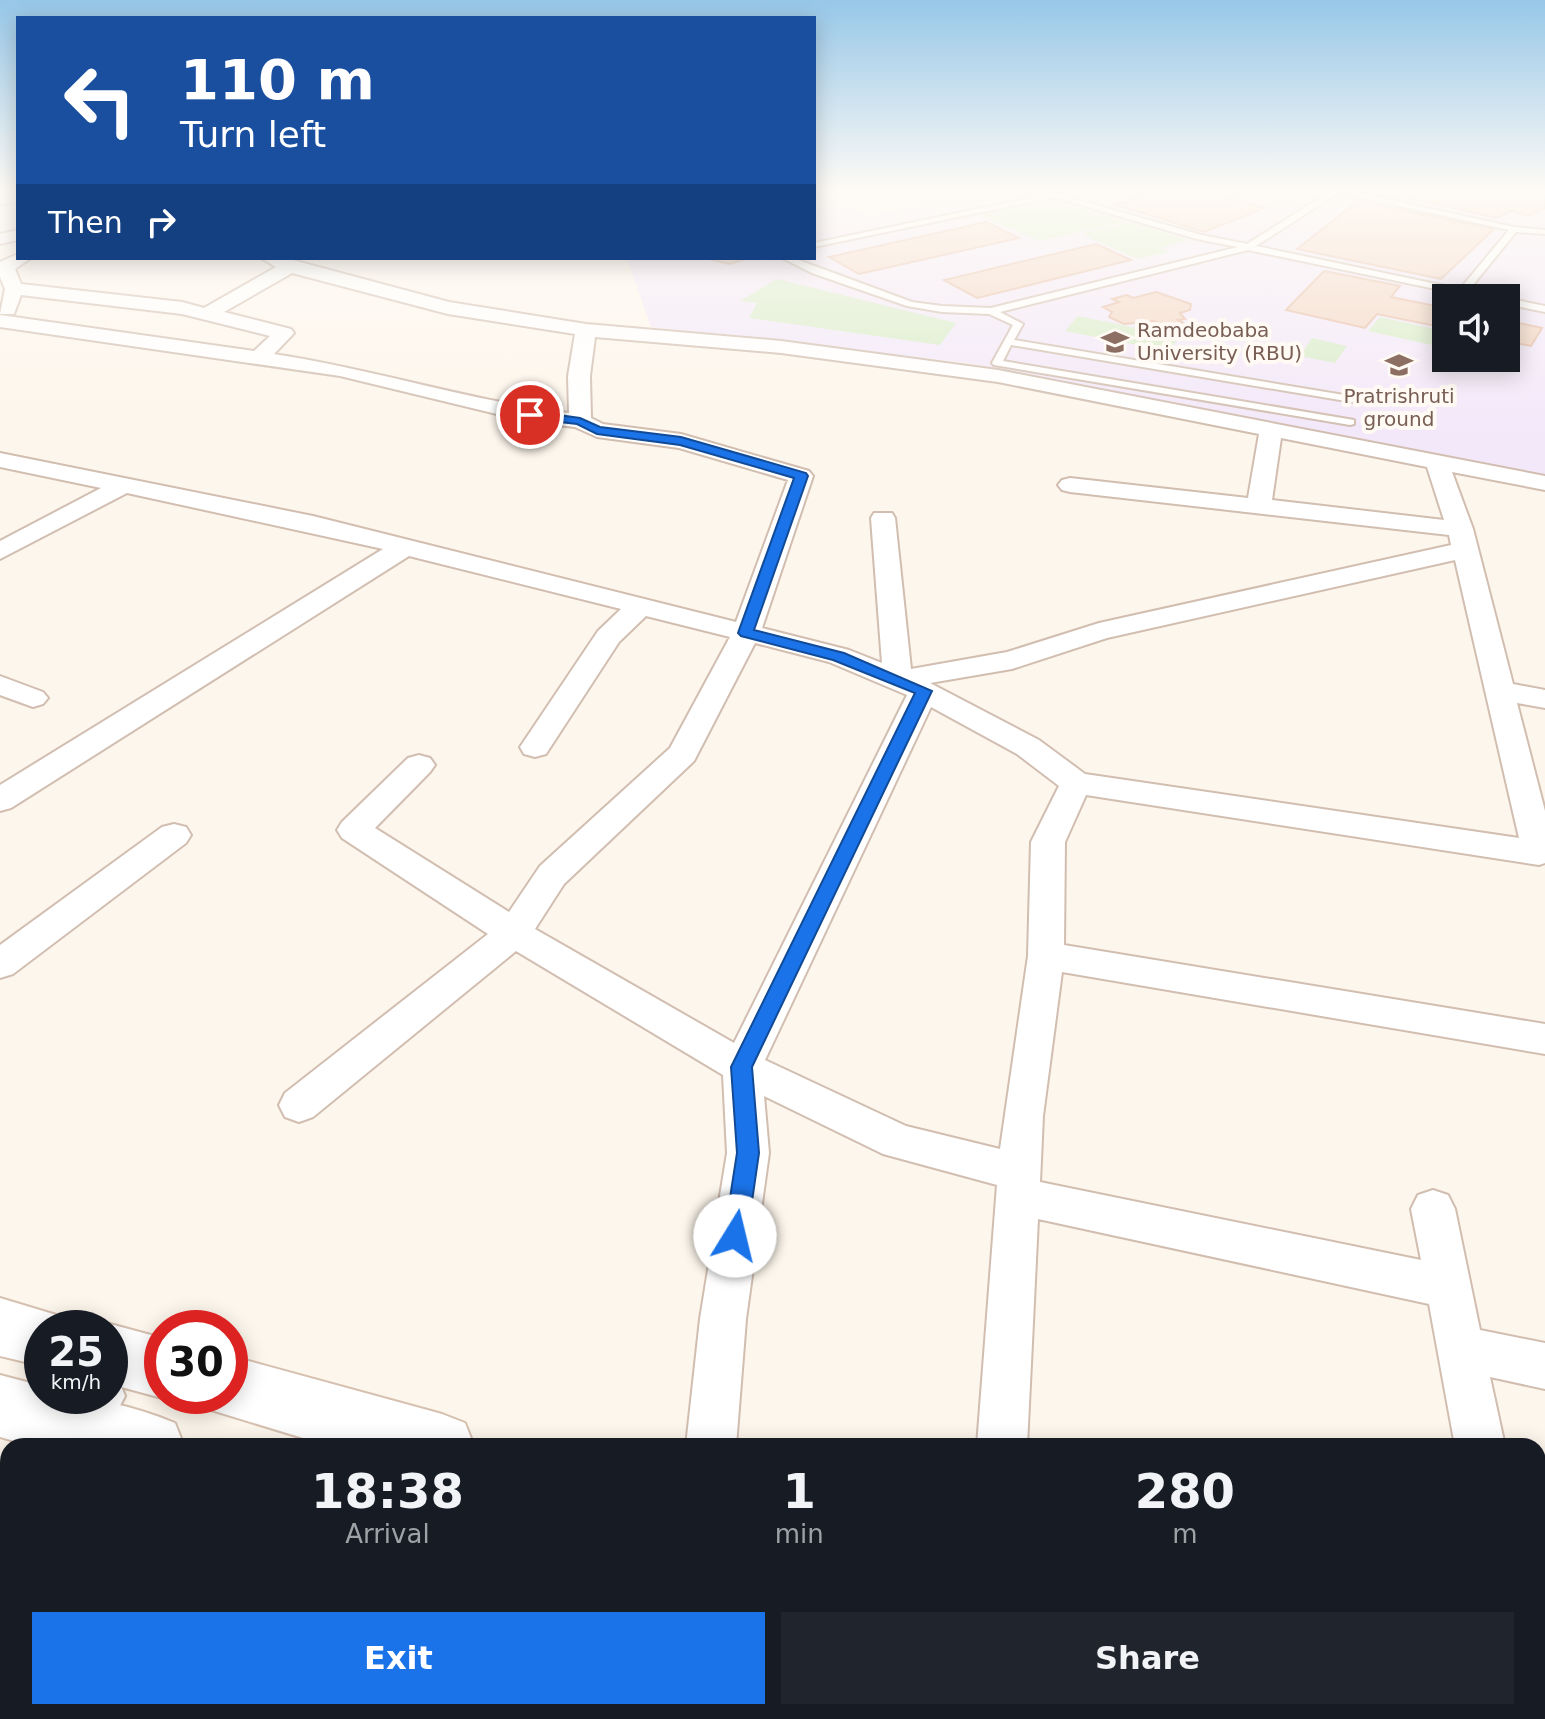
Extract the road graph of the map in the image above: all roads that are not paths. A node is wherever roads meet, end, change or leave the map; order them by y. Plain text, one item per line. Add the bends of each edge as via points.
1 (7, 271) edge
2 (268, 271) edge
3 (311, 271) edge
4 (816, 271) edge
5 (1151, 271) edge
6 (1364, 271) edge
7 (1432, 286) edge
8 (14, 289) junction
9 (1520, 304) edge
10 (1545, 309) edge
11 (991, 311) junction
12 (207, 314) junction
13 (0, 315) edge
14 (0, 321) edge
15 (586, 330) junction
16 (1008, 342) junction
17 (259, 358) junction
18 (1352, 399) dead end
19 (580, 421) junction
20 (1350, 422) dead end
21 (1271, 430) junction
22 (0, 460) edge
23 (1437, 462) junction
24 (1545, 483) edge
25 (1070, 485) dead end
26 (120, 487) junction
27 (1259, 506) junction
28 (883, 518) dead end
29 (1462, 539) junction
30 (403, 548) junction
31 (0, 551) edge
32 (640, 606) junction
33 (746, 633) junction
34 (0, 685) edge
35 (911, 685) junction
36 (1499, 691) junction
37 (33, 698) dead end
38 (1545, 699) edge
39 (535, 747) dead end
40 (419, 765) dead end
41 (1076, 783) junction
42 (0, 800) edge
43 (174, 835) dead end
44 (1542, 853) edge
45 (533, 903) junction
46 (1046, 956) junction
47 (0, 964) edge
48 (1545, 1039) edge
49 (742, 1067) junction
50 (299, 1105) dead end
51 (1018, 1184) junction
52 (1433, 1209) dead end
53 (1449, 1287) junction
54 (0, 1327) edge
55 (24, 1333) edge
56 (1460, 1348) junction
57 (1545, 1366) edge
58 (248, 1392) edge
59 (24, 1402) edge
60 (0, 1406) edge
61 (127, 1414) edge
62 (146, 1438) edge
63 (413, 1438) edge
64 (712, 1438) edge
65 (1002, 1438) edge
66 (1478, 1438) edge

1 - 8 street
2 - 12 street
3 - 15 street via 448,308
4 - 11 lane via 910,304
5 - 11 lane
6 - 7 lane
8 - 12 street
8 - 13 street
9 - 10 lane
11 - 16 lane via 1018,324
12 - 17 street via 284,333
14 - 17 street
15 - 19 street
15 - 21 street via 895,361
16 - 18 lane
16 - 20 lane via 997,363
17 - 19 street
19 - 33 street via 597,430 681,441 801,476
21 - 23 street
21 - 27 street
22 - 26 street
23 - 24 street
23 - 29 street
25 - 27 street
26 - 30 street via 313,524
26 - 31 street
27 - 29 street
28 - 35 street
29 - 35 street via 1099,631
29 - 36 street
30 - 32 street
30 - 42 street
32 - 33 street
32 - 39 street via 608,637
33 - 35 street via 839,656
33 - 45 street via 683,754
34 - 37 street
35 - 41 street via 1028,747
35 - 49 street
36 - 38 street
36 - 44 street
40 - 45 street via 354,830
41 - 44 street
41 - 46 street via 1048,842
43 - 47 street
45 - 49 street
45 - 50 street
46 - 48 street
46 - 51 street
49 - 51 street via 898,1142
49 - 64 street via 748,1153
51 - 53 street
51 - 65 street
52 - 53 street
53 - 56 street
54 - 55 street
56 - 57 street
56 - 66 street
58 - 63 street
59 - 60 street
61 - 62 street

